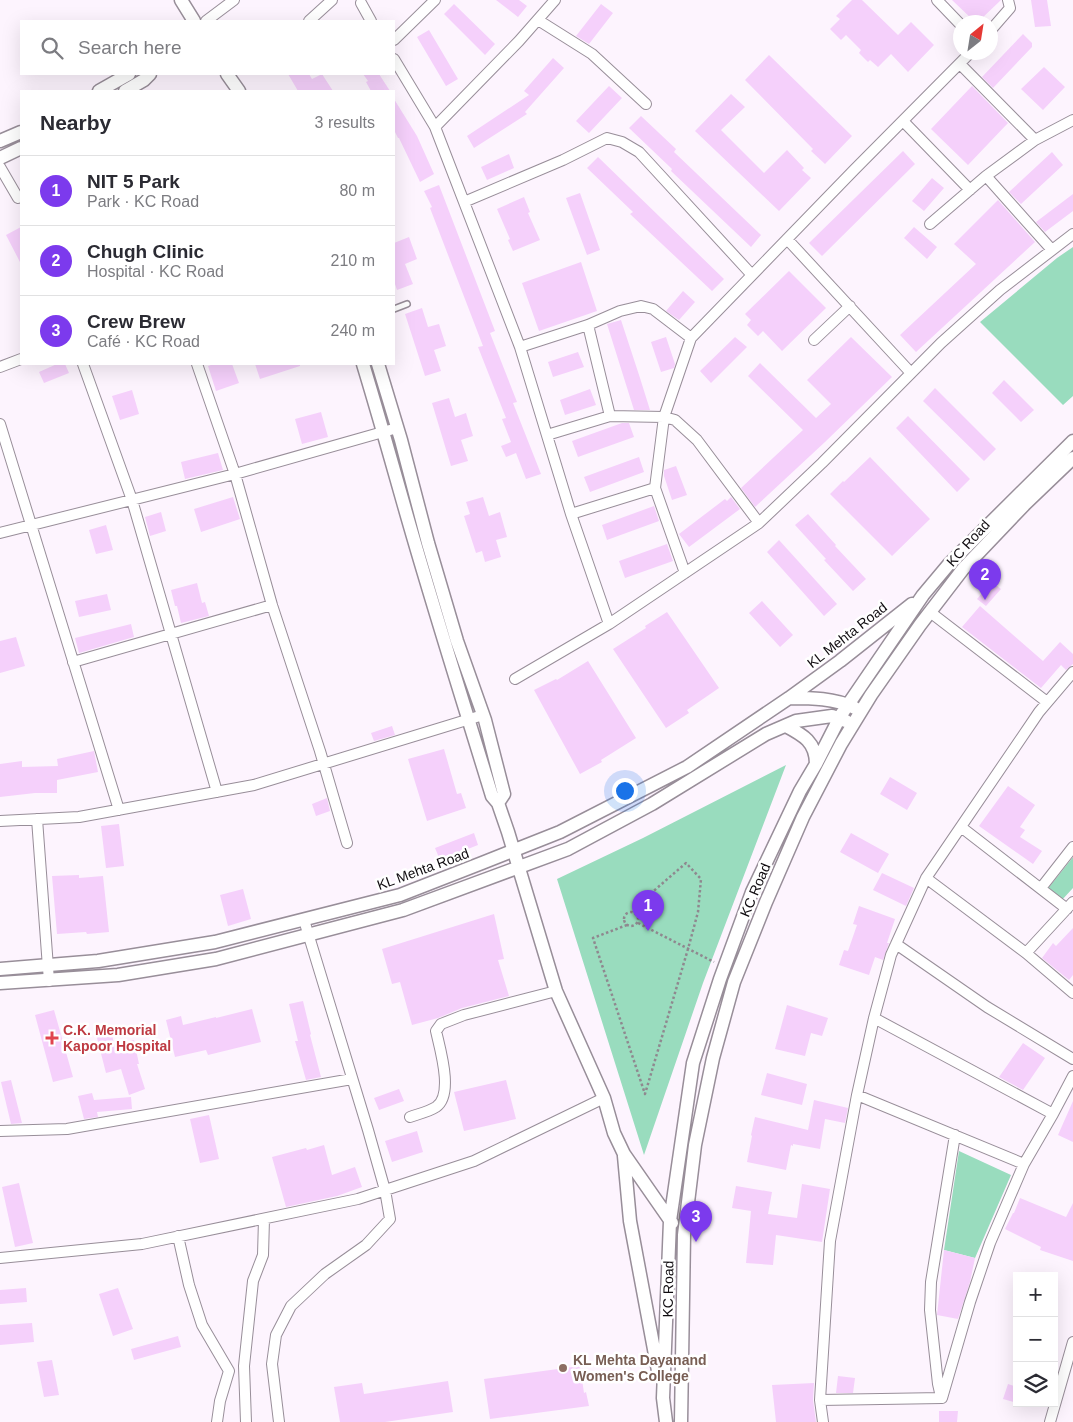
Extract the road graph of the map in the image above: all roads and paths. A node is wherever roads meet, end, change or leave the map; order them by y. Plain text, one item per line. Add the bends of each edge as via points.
1 (181, 0) edge
2 (234, 0) edge
3 (332, 0) edge
4 (435, 0) edge
5 (555, 0) edge
6 (937, 0) edge
7 (1008, 0) edge
8 (361, 3) dead end
9 (953, 17) edge
10 (193, 20) edge
11 (207, 20) edge
12 (310, 20) edge
13 (370, 20) edge
14 (538, 20) junction
15 (998, 22) edge
16 (395, 39) edge
17 (964, 60) edge
18 (395, 61) edge
19 (960, 64) junction
20 (127, 75) edge
21 (149, 75) edge
22 (232, 76) edge
23 (101, 90) edge
24 (127, 90) edge
25 (239, 90) edge
26 (646, 104) dead end
27 (1073, 120) edge
28 (903, 121) junction
29 (434, 127) junction
30 (20, 132) edge
31 (1035, 140) junction
32 (0, 141) edge
33 (20, 148) edge
34 (0, 158) edge
35 (0, 167) edge
36 (986, 176) junction
37 (970, 190) junction
38 (18, 198) dead end
39 (464, 202) junction
40 (930, 224) dead end
41 (1073, 234) edge
42 (787, 239) junction
43 (1052, 250) junction
44 (752, 275) junction
45 (406, 304) dead end
46 (850, 306) junction
47 (395, 308) edge
48 (588, 325) junction
49 (691, 338) junction
50 (814, 340) dead end
51 (520, 348) junction
52 (20, 358) edge
53 (83, 365) edge
54 (197, 365) edge
55 (363, 365) edge
56 (378, 365) edge
57 (0, 367) edge
58 (911, 372) junction
59 (610, 416) junction
60 (664, 417) junction
61 (0, 424) edge
62 (398, 428) junction
63 (384, 432) junction
64 (547, 435) junction
65 (1073, 441) edge
66 (1073, 458) edge
67 (235, 474) junction
68 (655, 488) junction
69 (132, 500) junction
70 (571, 514) junction
71 (759, 523) junction
72 (31, 525) junction
73 (0, 533) edge
74 (685, 573) junction
75 (923, 595) junction
76 (272, 605) junction
77 (930, 612) junction
78 (609, 624) junction
79 (171, 634) junction
80 (73, 662) junction
81 (1073, 672) edge
82 (515, 679) dead end
83 (789, 698) junction
84 (1047, 702) junction
85 (848, 705) junction
86 (861, 711) junction
87 (483, 715) junction
88 (840, 718) junction
89 (468, 719) junction
90 (853, 725) junction
91 (786, 726) junction
92 (324, 764) junction
93 (816, 764) junction
94 (217, 792) junction
95 (498, 803) junction
96 (118, 810) junction
97 (37, 819) junction
98 (0, 821) edge
99 (961, 827) junction
100 (347, 843) dead end
101 (1073, 847) edge
102 (513, 851) junction
103 (518, 867) junction
104 (926, 878) junction
105 (1041, 888) junction
106 (1070, 906) edge
107 (635, 912) junction
108 (304, 920) junction
109 (638, 923) junction
110 (627, 926) junction
111 (309, 935) junction
112 (896, 944) junction
113 (688, 950) junction
114 (1026, 953) junction
115 (48, 965) junction
116 (724, 967) junction
117 (0, 969) edge
118 (50, 981) junction
119 (0, 983) edge
120 (556, 991) junction
121 (1073, 993) edge
122 (874, 1018) junction
123 (1073, 1059) edge
124 (1073, 1076) edge
125 (352, 1079) junction
126 (857, 1095) junction
127 (604, 1098) junction
128 (1053, 1114) junction
129 (410, 1117) dead end
130 (0, 1131) edge
131 (955, 1135) junction
132 (624, 1154) junction
133 (1024, 1164) junction
134 (385, 1190) junction
135 (264, 1219) junction
136 (670, 1221) junction
137 (684, 1235) junction
138 (178, 1236) junction
139 (0, 1258) edge
140 (1073, 1342) edge
141 (663, 1398) junction
142 (942, 1398) junction
143 (820, 1400) junction
144 (217, 1422) edge
145 (246, 1422) edge
146 (279, 1422) edge
147 (666, 1422) edge
148 (681, 1422) edge
149 (823, 1422) edge
150 (1050, 1422) edge

1 - 10 street
2 - 11 street
3 - 12 street
4 - 16 street
5 - 14 street
6 - 9 street
7 - 15 street via 1010,8
8 - 13 street
14 - 26 street via 592,54
14 - 29 street
17 - 19 street
18 - 29 street
19 - 28 street
19 - 31 street
20 - 23 street
21 - 24 street
22 - 25 street
27 - 31 street
28 - 37 street
28 - 42 street
29 - 39 street
30 - 32 street
31 - 36 street
33 - 34 street
35 - 38 street
36 - 37 street
36 - 43 street
37 - 40 street
39 - 44 street via 607,138 622,142 638,152
39 - 51 street
41 - 43 street
42 - 44 street
42 - 46 street
43 - 58 street via 1000,290
44 - 49 street
45 - 47 lane
46 - 50 street
46 - 58 street
48 - 49 street via 641,306 653,309
48 - 51 street
48 - 59 street
49 - 60 street
51 - 64 street
52 - 57 street
53 - 69 street
54 - 67 street
55 - 63 street
56 - 62 street
58 - 71 street
59 - 60 street
59 - 64 street
60 - 68 street
60 - 71 street via 674,420 697,440
61 - 72 street
62 - 63 street
62 - 87 street via 433,561
63 - 67 street
63 - 89 street
64 - 70 street
65 - 75 street via 949,564
66 - 77 street, KC Road via 963,570
67 - 69 street
67 - 76 street
68 - 70 street
68 - 74 street
69 - 72 street
69 - 79 street
70 - 78 street
71 - 74 street
72 - 73 street
72 - 80 street
74 - 78 street
75 - 83 street, KL Mehta Road
75 - 85 street
76 - 79 street
76 - 92 street
77 - 84 street
77 - 86 street, KC Road
78 - 82 street
79 - 80 street
79 - 94 street
80 - 96 street
81 - 84 street
83 - 85 street via 817,698
83 - 102 street, KL Mehta Road via 687,767 560,832
84 - 99 street
85 - 86 street
85 - 88 street
86 - 90 street, KC Road
87 - 89 street
87 - 95 street via 504,794
88 - 90 street
88 - 91 street via 832,716 796,721
88 - 93 street
89 - 92 street
89 - 95 street via 492,796
90 - 137 street, KC Road via 803,817 734,982 713,1058 695,1145
91 - 93 street via 810,742
91 - 103 street via 766,734 652,804 568,849
92 - 94 street via 254,785
92 - 100 street
93 - 116 street via 752,892
94 - 96 street
95 - 102 street
96 - 97 street via 80,817
97 - 98 street
97 - 115 street
99 - 104 street
99 - 105 street
101 - 105 street
102 - 103 street
102 - 108 street, KL Mehta Road via 400,896
103 - 111 street via 403,910
103 - 120 street
104 - 112 street
104 - 114 street
105 - 106 street
106 - 114 street
107 - 109 path
107 - 110 path via 624,915
107 - 113 path via 686,862 701,879 698,912
108 - 111 street
108 - 115 street, KL Mehta Road via 215,942 98,961
109 - 110 path
109 - 113 path
110 - 113 path via 593,938 645,1094
111 - 118 street via 216,959 118,975
111 - 125 street
112 - 122 street
112 - 123 street via 987,1007
113 - 116 path
114 - 121 street
115 - 117 street, KL Mehta Road
115 - 118 street
116 - 136 street via 694,1063
118 - 119 street
120 - 127 street
120 - 129 street via 441,1024 436,1031 445,1078 444,1095 437,1106
122 - 126 street
122 - 128 street
124 - 128 street
125 - 130 street via 66,1129
125 - 134 street
126 - 131 street
126 - 143 street via 830,1240
127 - 132 street
127 - 134 street via 474,1161
128 - 133 street
131 - 133 street
131 - 142 street via 931,1282 930,1310
132 - 136 street
132 - 141 street via 630,1221
133 - 142 street via 990,1243
134 - 135 street
134 - 146 street via 390,1219 366,1245 325,1274 291,1306 276,1336 272,1364
135 - 138 street
135 - 145 street via 263,1255 253,1281 244,1366
136 - 137 street
136 - 141 street
137 - 148 street, KC Road
138 - 139 street via 142,1244
138 - 144 street via 202,1325 229,1371
140 - 150 street
141 - 147 street
142 - 143 street
143 - 149 street

